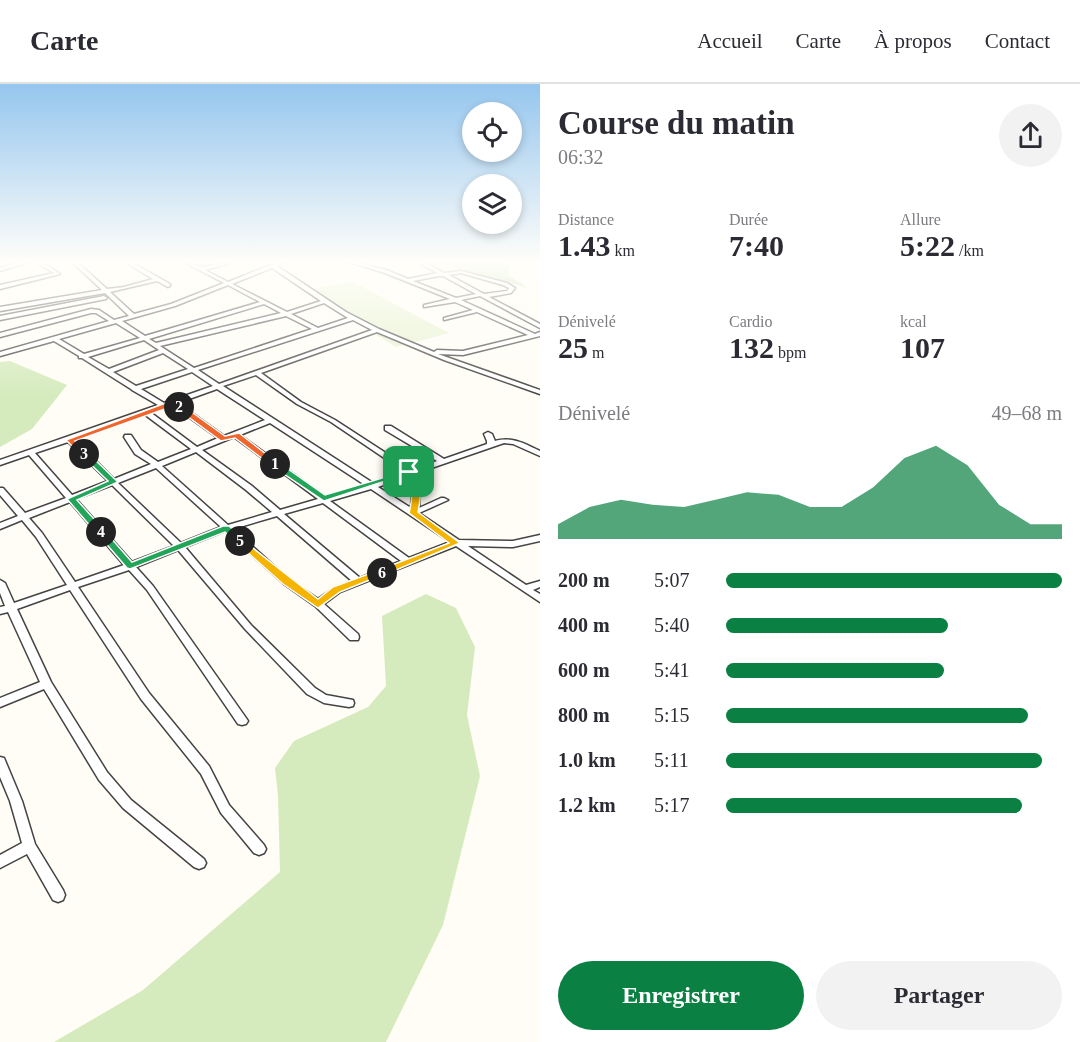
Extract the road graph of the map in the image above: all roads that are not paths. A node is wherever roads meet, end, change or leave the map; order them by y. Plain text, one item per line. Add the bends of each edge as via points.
1 (17, 307) edge
2 (51, 307) edge
3 (123, 307) edge
4 (161, 307) edge
5 (250, 307) edge
6 (270, 307) edge
7 (310, 307) edge
8 (334, 307) edge
9 (471, 307) edge
10 (502, 307) edge
11 (0, 309) edge
12 (478, 310) junction
13 (285, 314) junction
14 (133, 316) junction
15 (0, 318) edge
16 (353, 318) junction
17 (446, 319) dead end
18 (116, 322) junction
19 (540, 326) edge
20 (316, 329) junction
21 (377, 330) junction
22 (537, 334) edge
23 (0, 335) edge
24 (143, 337) junction
25 (55, 339) junction
26 (155, 345) junction
27 (164, 350) junction
28 (420, 350) junction
29 (0, 354) edge
30 (81, 357) junction
31 (193, 369) junction
32 (107, 372) junction
33 (258, 374) junction
34 (220, 387) junction
35 (134, 389) junction
36 (540, 392) edge
37 (174, 403) junction
38 (164, 406) junction
39 (147, 412) junction
40 (272, 420) junction
41 (388, 428) dead end
42 (488, 434) dead end
43 (236, 435) junction
44 (128, 437) dead end
45 (224, 439) junction
46 (70, 440) junction
47 (490, 446) junction
48 (196, 449) junction
49 (32, 453) junction
50 (540, 454) edge
51 (442, 461) junction
52 (0, 463) edge
53 (157, 465) junction
54 (409, 472) junction
55 (114, 482) junction
56 (372, 486) junction
57 (0, 490) edge
58 (72, 499) junction
59 (324, 499) junction
60 (444, 500) dead end
61 (276, 513) junction
62 (413, 513) junction
63 (24, 518) junction
64 (0, 526) edge
65 (226, 528) junction
66 (540, 538) edge
67 (456, 543) junction
68 (178, 545) junction
69 (408, 562) junction
70 (130, 566) junction
71 (359, 582) junction
72 (0, 583) edge
73 (540, 584) edge
74 (74, 586) junction
75 (525, 589) junction
76 (540, 599) edge
77 (318, 604) junction
78 (12, 607) junction
79 (0, 611) edge
80 (354, 637) dead end
81 (46, 684) junction
82 (0, 703) edge
83 (349, 703) dead end
84 (243, 721) dead end
85 (0, 762) edge
86 (28, 846) junction
87 (259, 849) dead end
88 (0, 862) edge
89 (199, 863) dead end
90 (58, 895) dead end

1 - 11 street
2 - 15 street
3 - 14 street
4 - 14 street
5 - 24 street
6 - 13 street
7 - 13 street
8 - 16 street
9 - 12 street
10 - 19 street
12 - 17 street
12 - 22 street
13 - 20 street
13 - 26 street
14 - 18 street
16 - 20 street
16 - 21 street
18 - 23 street via 91,311
18 - 24 street
18 - 25 street
20 - 31 street
21 - 28 street
21 - 33 street
22 - 28 street via 463,352
24 - 26 street
24 - 30 street
25 - 29 street
25 - 30 street
26 - 27 street
27 - 31 street
27 - 32 street
28 - 36 street
30 - 32 street
31 - 34 street
31 - 35 street
32 - 35 street
33 - 34 street
33 - 54 street
34 - 37 street
34 - 40 street
35 - 38 street
37 - 38 street
37 - 45 street
38 - 39 street
39 - 46 street
39 - 48 street
40 - 43 street
40 - 56 street
41 - 51 street
42 - 47 street
43 - 45 street
43 - 59 street
44 - 53 street via 138,452
45 - 48 street
46 - 49 street
46 - 55 street
47 - 50 street via 510,441
47 - 51 street
48 - 53 street
48 - 61 street
49 - 52 street
49 - 58 street
51 - 54 street
53 - 55 street
53 - 65 street
54 - 56 street
54 - 62 street via 416,484
55 - 58 street
55 - 68 street
56 - 59 street
56 - 62 street
57 - 63 street
58 - 63 street
58 - 70 street
59 - 61 street
59 - 69 street
60 - 62 street
61 - 65 street
61 - 71 street
62 - 67 street
63 - 64 street
63 - 74 street
65 - 68 street
65 - 77 street
66 - 67 street via 513,543
67 - 69 street
67 - 75 street
68 - 70 street
68 - 83 street via 248,627 311,691 324,699
69 - 71 street
70 - 74 street
70 - 84 street via 150,588
71 - 77 street via 337,590
72 - 78 street
73 - 75 street
74 - 78 street
74 - 87 street via 144,696 205,770 225,809
75 - 76 street
77 - 80 street
78 - 79 street
78 - 81 street
81 - 82 street
81 - 89 street via 103,776 127,804
85 - 86 street
86 - 88 street
86 - 90 street

